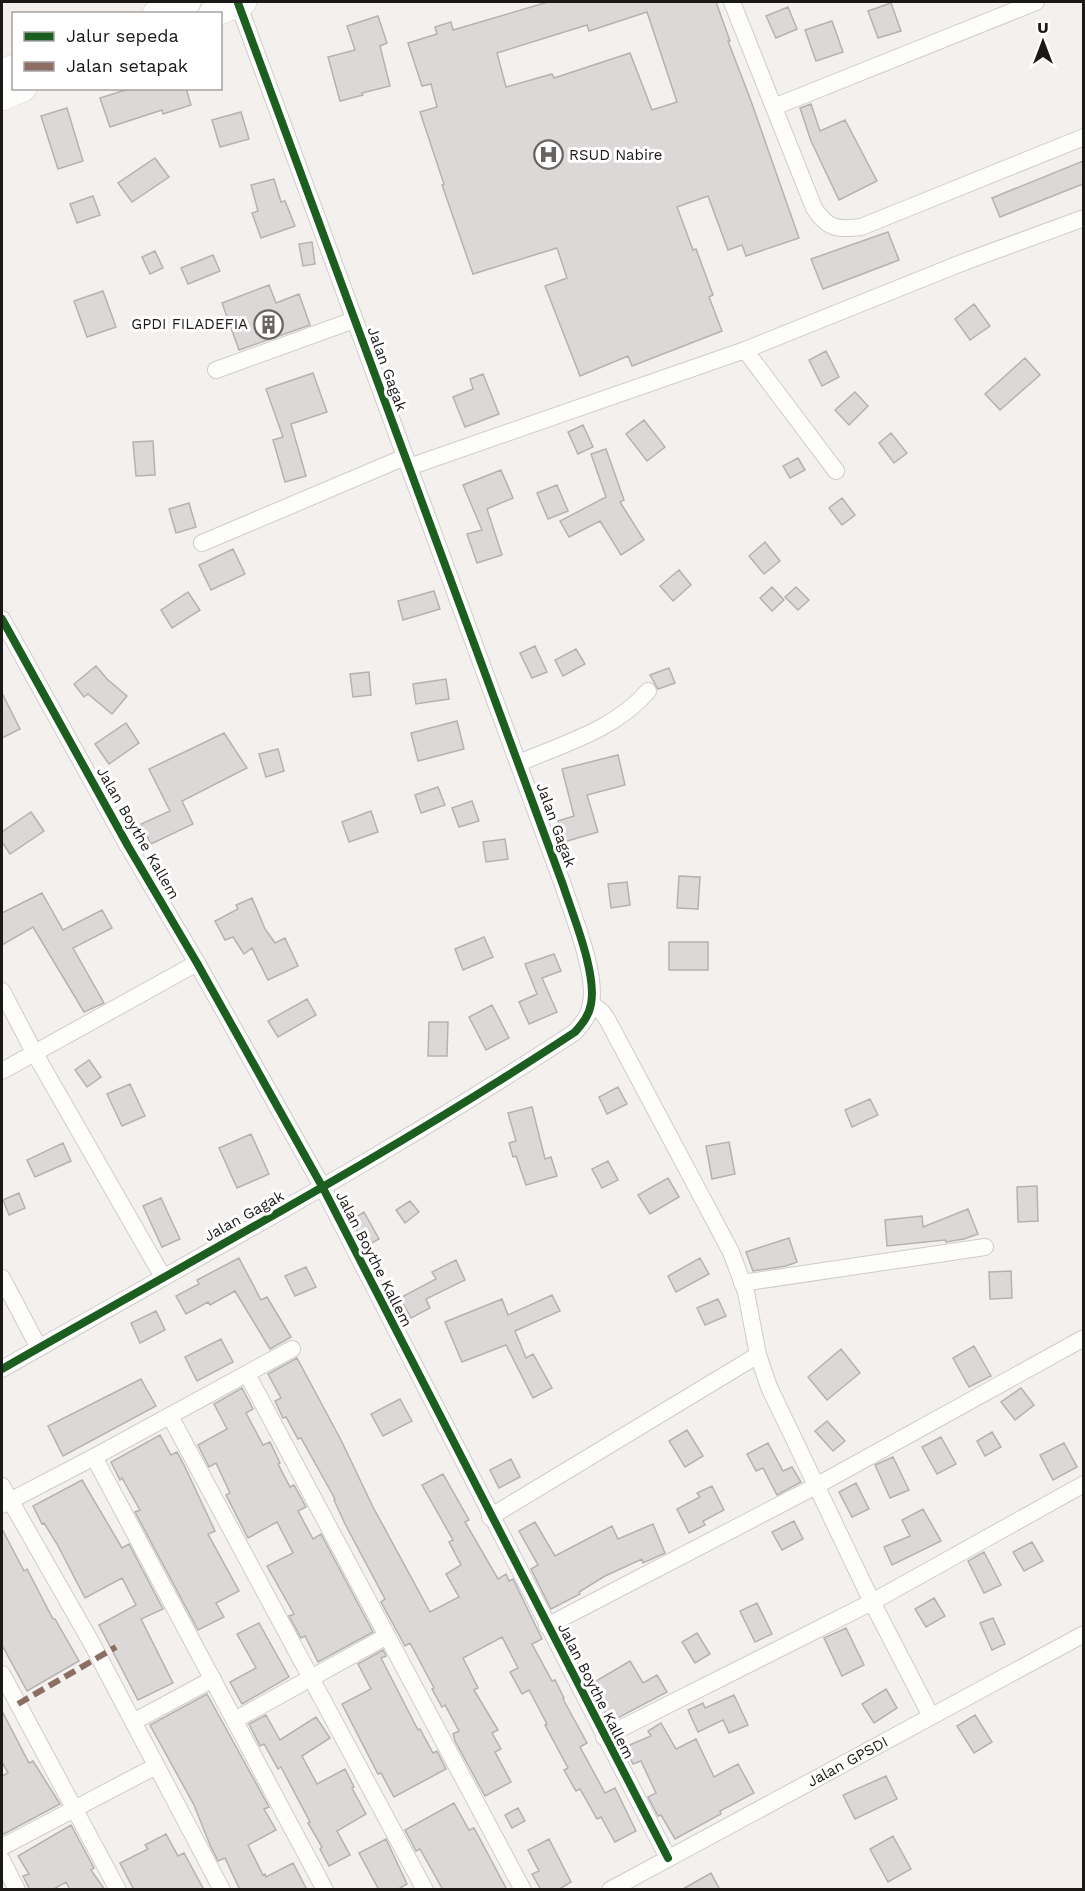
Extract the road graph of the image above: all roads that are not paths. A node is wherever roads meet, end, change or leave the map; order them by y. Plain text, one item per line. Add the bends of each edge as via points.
1 (187, 2) edge
2 (241, 2) edge
3 (732, 2) edge
4 (1036, 2) edge
5 (161, 12) edge
6 (217, 12) edge
7 (18, 90) edge
8 (2, 97) edge
9 (774, 107) junction
10 (1083, 137) edge
11 (1083, 218) edge
12 (354, 320) junction
13 (745, 350) junction
14 (216, 370) dead end
15 (407, 462) junction
16 (836, 471) dead end
17 (202, 543) dead end
18 (2, 620) edge
19 (648, 691) dead end
20 (519, 763) junction
21 (197, 963) junction
22 (2, 991) edge
23 (591, 1004) junction
24 (34, 1052) junction
25 (2, 1071) edge
26 (323, 1188) junction
27 (985, 1247) dead end
28 (163, 1277) junction
29 (2, 1278) edge
30 (742, 1283) junction
31 (1083, 1338) edge
32 (39, 1348) junction
33 (292, 1349) dead end
34 (759, 1355) junction
35 (2, 1370) edge
36 (247, 1374) junction
37 (170, 1416) junction
38 (94, 1457) junction
39 (1083, 1485) edge
40 (2, 1486) edge
41 (816, 1486) junction
42 (6, 1503) edge
43 (490, 1516) junction
44 (872, 1602) junction
45 (547, 1626) junction
46 (1083, 1634) edge
47 (387, 1636) junction
48 (2, 1674) edge
49 (311, 1678) junction
50 (213, 1679) junction
51 (931, 1716) junction
52 (235, 1720) junction
53 (133, 1722) junction
54 (604, 1737) junction
55 (156, 1766) junction
56 (75, 1809) junction
57 (2, 1847) edge
58 (668, 1858) junction
59 (2, 1860) edge
60 (17, 1890) edge
61 (118, 1890) edge
62 (222, 1890) edge
63 (325, 1890) edge
64 (425, 1890) edge
65 (523, 1890) edge
66 (610, 1890) edge

1 - 5 highway
2 - 6 highway
2 - 12 street, Jalan Gagak
3 - 9 street
4 - 9 street
7 - 8 highway
9 - 10 street via 819,216 834,228 861,227
11 - 13 street
12 - 14 street
12 - 15 street, Jalan Gagak
13 - 15 street
13 - 16 street
15 - 17 street
15 - 20 street, Jalan Gagak
18 - 21 street, Jalan Boythe Kallem
19 - 20 street via 621,716
20 - 23 street, Jalan Gagak via 583,945
21 - 24 street
21 - 26 street, Jalan Boythe Kallem
22 - 24 street
23 - 26 street, Jalan Gagak via 584,1022 574,1032
23 - 30 street via 607,1019 724,1237
24 - 25 street
24 - 28 street
26 - 28 street, Jalan Gagak
26 - 43 street, Jalan Boythe Kallem
27 - 30 street
28 - 32 street, Jalan Gagak
29 - 32 street
30 - 34 street
31 - 41 street
32 - 35 street, Jalan Gagak
33 - 36 street
34 - 41 street via 769,1387
34 - 43 street
36 - 37 street
36 - 47 street
37 - 38 street
37 - 49 street
38 - 42 street
38 - 50 street
39 - 44 street
40 - 42 street
41 - 44 street
41 - 45 street
42 - 53 street via 91,1642
43 - 45 street, Jalan Boythe Kallem
44 - 51 street
44 - 54 street
45 - 54 street, Jalan Boythe Kallem
46 - 51 street, Jalan GPSDI
47 - 49 street
47 - 65 street
48 - 56 street
49 - 52 street
49 - 64 street
50 - 52 street
50 - 53 street
51 - 58 street, Jalan GPSDI
52 - 63 street
53 - 55 street
54 - 58 street, Jalan Boythe Kallem
55 - 56 street
55 - 62 street
56 - 57 street
56 - 61 street
58 - 66 street, Jalan GPSDI
59 - 60 street

